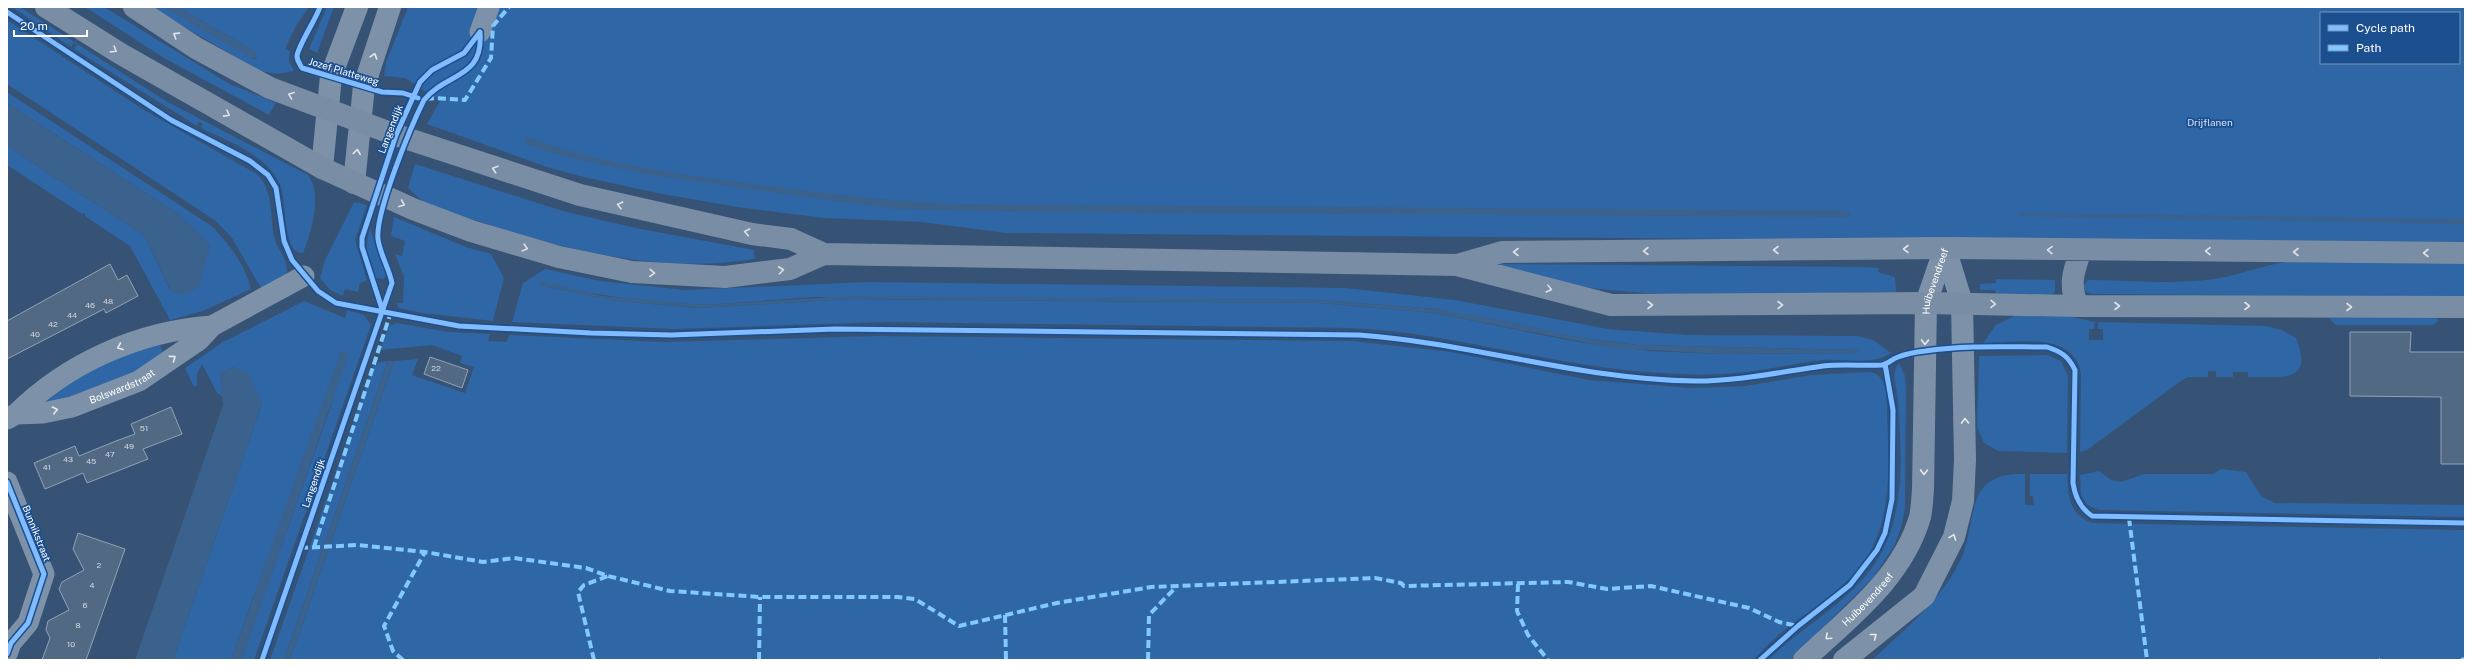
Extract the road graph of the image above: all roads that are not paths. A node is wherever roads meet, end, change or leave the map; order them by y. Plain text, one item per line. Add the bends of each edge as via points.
1 (46, 7) edge
2 (134, 7) edge
3 (357, 7) edge
4 (390, 7) edge
5 (489, 7) edge
6 (480, 32) dead end
7 (328, 109) junction
8 (361, 122) junction
9 (322, 168) junction
10 (354, 183) junction
11 (1945, 248) junction
12 (2081, 250) junction
13 (2465, 253) edge
14 (824, 254) junction
15 (1457, 265) junction
16 (304, 276) dead end
17 (1926, 303) junction
18 (1962, 303) junction
19 (2078, 306) junction
20 (2465, 307) edge
21 (212, 326) junction
22 (12, 416) edge
23 (7, 482) edge
24 (7, 654) edge
25 (1804, 660) edge
26 (1844, 660) edge

1 -> 9 main road via 121,54
7 -> 2 main road via 270,88 196,48
3 - 7 street, Jozef Platteweg via 331,76
8 -> 4 street, Jozef Platteweg via 364,86
5 - 6 street
7 - 8 main road
7 - 9 street, Jozef Platteweg
10 -> 8 street, Jozef Platteweg
14 -> 8 main road via 792,239 737,230 580,195 494,169
9 - 10 main road
10 -> 14 main road via 479,234 544,253 632,272 725,277 790,269
12 -> 11 main road
11 -> 15 main road via 1502,252
11 - 17 street, Huibevendreef
11 - 18 street, Huibevendreef
13 -> 12 main road
12 - 19 main road via 2072,276 2073,295
14 - 15 main road
15 -> 17 main road via 1611,305
16 - 21 street, Bolswardstraat
17 - 18 main road
17 -> 25 street, Huibevendreef via 1924,462 1920,517 1902,559 1879,590
18 -> 19 main road
26 -> 18 street, Huibevendreef via 1924,596 1954,537 1963,501 1965,460
19 -> 20 main road
21 -> 22 street, Bolswardstraat via 187,328 122,346 60,378 36,394
22 -> 21 street, Bolswardstraat via 72,406 133,383 198,340
23 - 24 street, Bunnikstraat via 44,574 28,623 11,642

